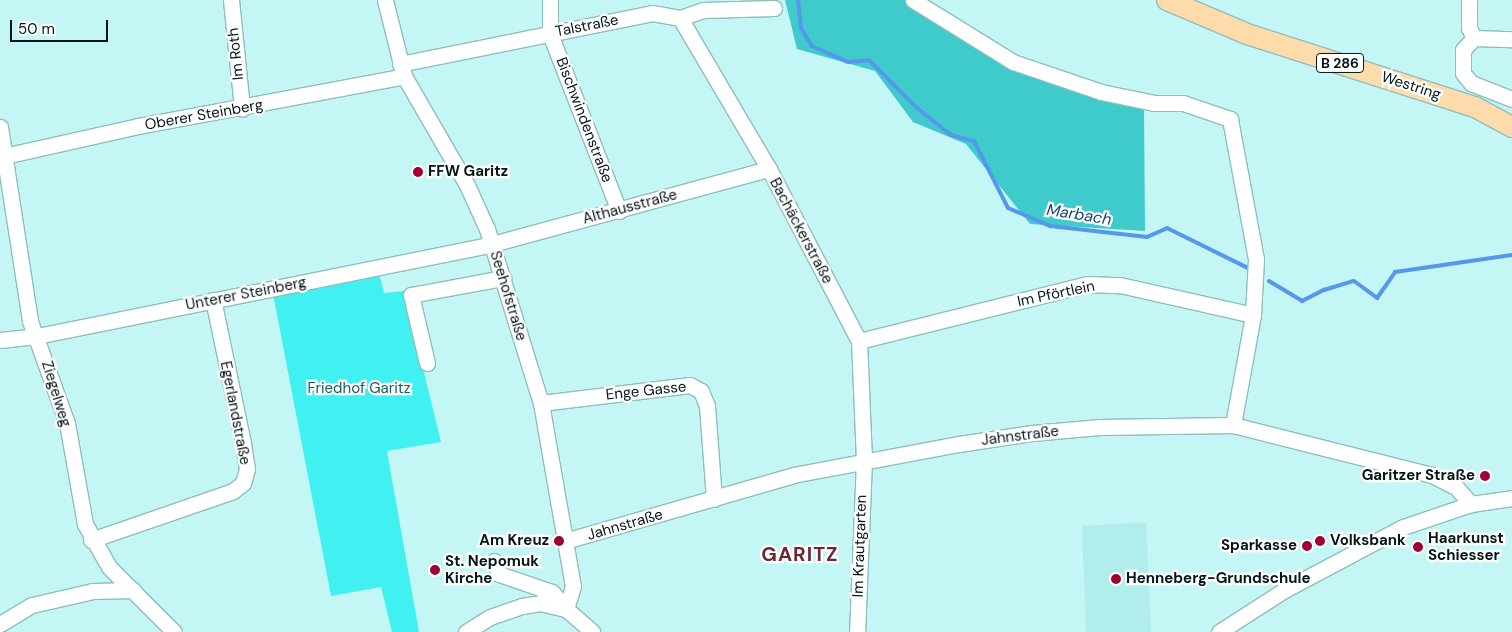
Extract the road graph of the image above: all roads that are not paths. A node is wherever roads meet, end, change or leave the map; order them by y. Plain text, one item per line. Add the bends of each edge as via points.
1 (231, 0) edge
2 (386, 0) edge
3 (550, 0) edge
4 (913, 0) edge
5 (1167, 0) edge
6 (1469, 0) edge
7 (652, 6) edge
8 (774, 8) dead end
9 (680, 18) junction
10 (550, 34) junction
11 (1474, 38) junction
12 (1512, 39) edge
13 (402, 70) junction
14 (1512, 99) edge
15 (242, 108) junction
16 (0, 127) edge
17 (1512, 127) edge
18 (4, 156) junction
19 (769, 169) junction
20 (619, 211) junction
21 (492, 244) junction
22 (503, 278) junction
23 (212, 300) junction
24 (1253, 315) junction
25 (37, 336) junction
26 (0, 340) edge
27 (859, 341) junction
28 (427, 363) dead end
29 (542, 403) junction
30 (1233, 425) junction
31 (864, 460) junction
32 (1512, 498) edge
33 (714, 499) junction
34 (1471, 504) junction
35 (91, 540) junction
36 (565, 541) junction
37 (494, 560) dead end
38 (133, 590) junction
39 (566, 609) junction
40 (0, 624) edge
41 (174, 632) edge
42 (466, 632) edge
43 (592, 632) edge
44 (857, 632) edge
45 (1219, 632) edge

1 - 15 street, Im Roth
2 - 13 street, Seehofstraße
3 - 10 street, Bischwindenstraße
4 - 24 street via 1013,62 1101,92 1154,102 1183,103 1230,119 1256,259 1257,290
5 - 17 main road, Westring / B 286 via 1247,34 1475,107
6 - 11 street via 1469,28
7 - 9 street, Talstraße
7 - 10 street, Talstraße
8 - 9 street, Talstraße via 703,10
9 - 19 street, Bachäckerstraße
10 - 13 street, Talstraße
10 - 20 street, Bischwindenstraße
11 - 12 street
11 - 14 street via 1462,50 1463,73 1471,83
13 - 15 street, Oberer Steinberg
13 - 21 street, Seehofstraße via 467,185
15 - 18 street, Oberer Steinberg via 138,126
16 - 18 street, Ziegelweg
18 - 25 street, Ziegelweg via 30,322
19 - 20 street, Althausstraße
19 - 27 street, Bachäckerstraße
20 - 21 street, Althausstraße
21 - 22 street, Seehofstraße
21 - 23 street, Unterer Steinberg
22 - 28 street via 411,295
22 - 29 street, Seehofstraße
23 - 25 street, Unterer Steinberg
23 - 35 street, Egerlandstraße via 243,443 247,469 243,482 233,491
24 - 27 street, Im Pförtlein via 1120,285 1087,284
24 - 30 street
25 - 26 street, Unterer Steinberg
25 - 35 street, Ziegelweg via 67,423 85,524
27 - 31 street, Bachäckerstraße
29 - 33 street, Enge Gasse via 690,385 701,391 707,406
29 - 36 street, Seehofstraße
30 - 31 street, Jahnstraße via 1100,427 1032,432
30 - 34 street, Jahnstraße via 1432,475 1456,487
31 - 33 street, Jahnstraße
31 - 44 street, Im Krautgarten
32 - 34 street
33 - 36 street, Jahnstraße
34 - 45 street via 1403,527 1286,589
35 - 38 street, Ziegelweg via 109,567
36 - 39 street, Seehofstraße via 573,586
37 - 39 street via 499,574 552,592
38 - 40 street via 93,591 32,605
38 - 41 street, Ziegelweg
39 - 42 street via 540,603 522,606 490,617
39 - 43 street

